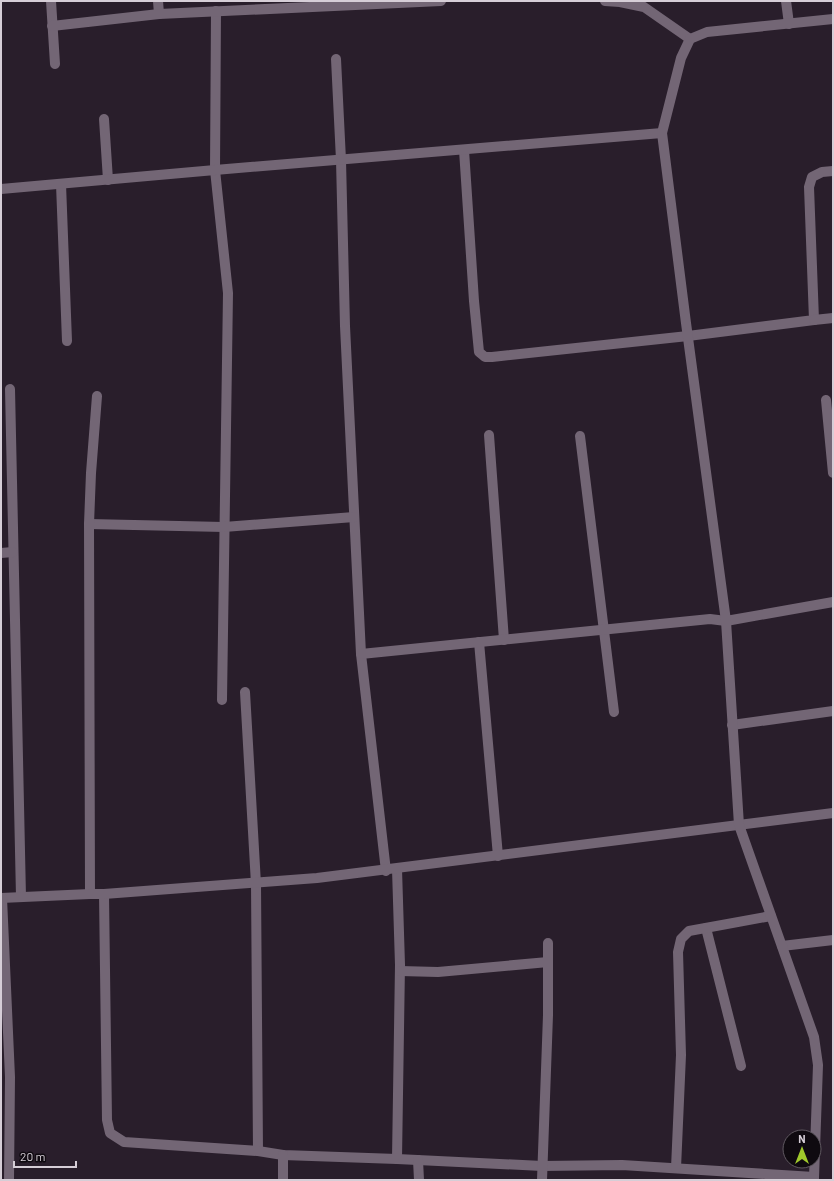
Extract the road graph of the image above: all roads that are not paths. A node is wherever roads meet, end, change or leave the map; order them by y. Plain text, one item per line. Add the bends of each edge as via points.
1 (51, 1) edge
2 (158, 1) edge
3 (441, 1) edge
4 (605, 1) edge
5 (786, 1) edge
6 (378, 2) edge
7 (273, 5) edge
8 (216, 11) junction
9 (159, 14) junction
10 (833, 19) edge
11 (789, 24) junction
12 (52, 26) junction
13 (690, 39) junction
14 (336, 59) dead end
15 (55, 64) dead end
16 (104, 120) dead end
17 (662, 133) junction
18 (464, 150) junction
19 (341, 160) junction
20 (215, 170) junction
21 (833, 171) edge
22 (108, 180) junction
23 (61, 184) junction
24 (1, 189) edge
25 (833, 318) edge
26 (814, 320) junction
27 (688, 336) junction
28 (68, 341) dead end
29 (10, 389) dead end
30 (97, 396) dead end
31 (826, 400) dead end
32 (489, 435) dead end
33 (580, 436) dead end
34 (833, 473) edge
35 (354, 517) junction
36 (89, 524) junction
37 (224, 527) junction
38 (13, 552) junction
39 (1, 553) edge
40 (833, 602) edge
41 (726, 621) junction
42 (603, 630) junction
43 (504, 640) junction
44 (479, 642) junction
45 (361, 654) junction
46 (245, 692) dead end
47 (222, 700) dead end
48 (833, 711) edge
49 (614, 712) dead end
50 (732, 725) junction
51 (833, 814) edge
52 (739, 825) junction
53 (498, 856) junction
54 (397, 869) junction
55 (386, 870) junction
56 (256, 884) junction
57 (90, 894) junction
58 (104, 894) junction
59 (21, 897) junction
60 (1, 898) edge
61 (771, 916) junction
62 (706, 928) junction
63 (833, 940) edge
64 (548, 944) dead end
65 (782, 946) junction
66 (548, 962) junction
67 (400, 971) junction
68 (741, 1066) dead end
69 (6, 1077) edge
70 (5, 1139) edge
71 (258, 1151) junction
72 (283, 1155) junction
73 (397, 1159) junction
74 (418, 1160) junction
75 (542, 1166) junction
76 (676, 1168) junction
77 (814, 1179) edge
78 (9, 1180) edge
79 (283, 1180) edge
80 (419, 1180) edge
81 (542, 1180) edge

1 - 12 street
2 - 9 street
3 - 6 street
4 - 13 street via 644,7
5 - 11 street
6 - 7 street
7 - 8 street
8 - 9 street
8 - 20 street
9 - 12 street
10 - 11 street
11 - 13 street via 707,32
12 - 15 street
13 - 17 street via 682,58
14 - 19 street
16 - 22 street
17 - 18 street
17 - 27 street
18 - 19 street
18 - 27 street via 479,352 485,357
19 - 20 street
19 - 35 street via 345,326
20 - 22 street
20 - 37 street via 228,293
21 - 26 street via 822,172 812,177 809,187
22 - 23 street
23 - 24 street
23 - 28 street
25 - 26 street
26 - 27 street
27 - 41 street
29 - 38 street
30 - 36 street
31 - 34 street
32 - 43 street
33 - 42 street
35 - 37 street
35 - 45 street
36 - 37 street
36 - 57 street
37 - 47 street
38 - 39 street
38 - 59 street
40 - 41 street
41 - 42 street via 710,619
41 - 50 street
42 - 43 street
42 - 49 street
43 - 44 street
44 - 45 street
44 - 53 street
45 - 55 street
46 - 56 street
48 - 50 street
50 - 52 street
51 - 52 street
52 - 53 street
52 - 61 street
53 - 54 street
54 - 55 street
54 - 67 street
55 - 56 street
56 - 58 street
56 - 71 street
57 - 58 street
57 - 59 street
58 - 71 street via 107,1120 110,1134 124,1142
59 - 60 street
60 - 69 street
61 - 62 street
61 - 65 street
62 - 68 street
62 - 76 street via 689,931 682,939 678,952 682,1055
63 - 65 street
64 - 66 street
65 - 77 street via 814,1037 818,1065
66 - 67 street via 438,972
66 - 75 street
67 - 73 street
69 - 70 street
70 - 78 street
71 - 72 street
72 - 73 street
72 - 79 street
73 - 74 street
74 - 75 street
74 - 80 street
75 - 76 street via 622,1165
75 - 81 street
76 - 77 street

